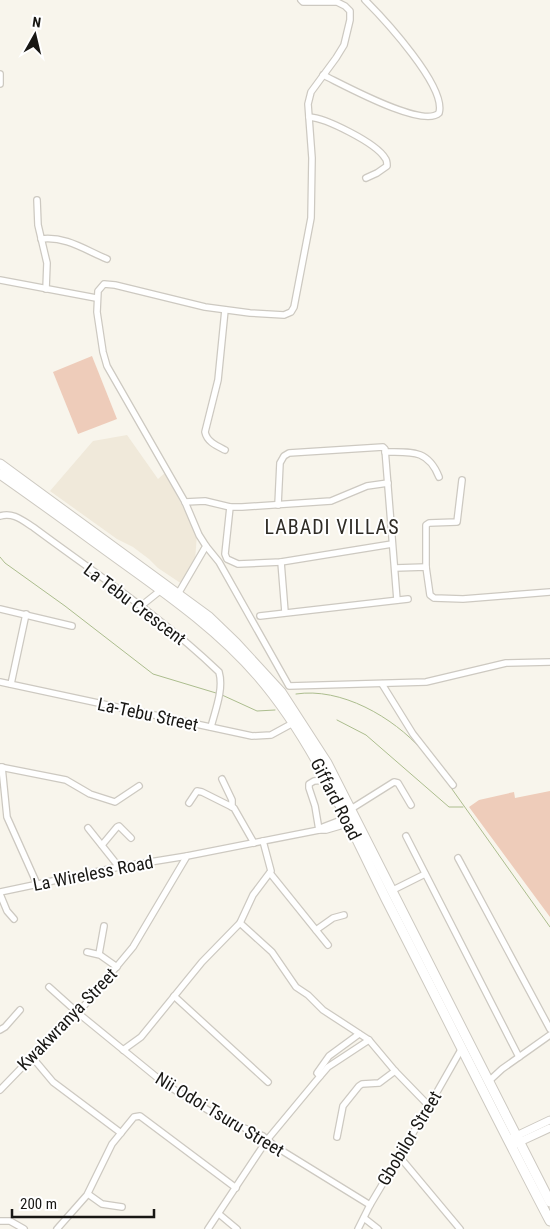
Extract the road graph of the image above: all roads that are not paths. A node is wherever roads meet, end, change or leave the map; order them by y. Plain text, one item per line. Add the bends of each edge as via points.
1 (301, 0) edge
2 (365, 0) edge
3 (0, 74) edge
4 (323, 75) junction
5 (0, 84) edge
6 (309, 117) junction
7 (366, 178) dead end
8 (37, 200) dead end
9 (41, 239) junction
10 (107, 259) dead end
11 (0, 280) edge
12 (46, 289) junction
13 (96, 298) junction
14 (225, 310) junction
15 (225, 450) dead end
16 (385, 452) junction
17 (0, 464) edge
18 (0, 474) edge
19 (440, 477) dead end
20 (462, 480) dead end
21 (388, 483) junction
22 (185, 502) junction
23 (278, 504) junction
24 (230, 507) junction
25 (0, 516) edge
26 (392, 544) junction
27 (206, 546) junction
28 (281, 562) junction
29 (426, 567) junction
30 (395, 568) junction
31 (161, 590) junction
32 (550, 592) edge
33 (178, 594) junction
34 (408, 599) dead end
35 (397, 600) junction
36 (140, 606) junction
37 (0, 609) edge
38 (285, 612) junction
39 (26, 614) junction
40 (260, 616) dead end
41 (72, 626) dead end
42 (550, 662) edge
43 (0, 682) edge
44 (11, 684) junction
45 (382, 684) junction
46 (293, 686) junction
47 (281, 692) junction
48 (293, 723) junction
49 (211, 727) junction
50 (1, 767) edge
51 (222, 778) dead end
52 (326, 780) junction
53 (453, 785) dead end
54 (139, 786) dead end
55 (188, 804) dead end
56 (411, 805) dead end
57 (232, 807) junction
58 (351, 817) junction
59 (88, 828) dead end
60 (319, 830) junction
61 (406, 836) dead end
62 (131, 838) dead end
63 (263, 841) junction
64 (254, 843) junction
65 (102, 845) junction
66 (187, 856) junction
67 (458, 858) dead end
68 (119, 867) junction
69 (270, 873) junction
70 (425, 874) junction
71 (37, 884) junction
72 (393, 890) junction
73 (0, 893) edge
74 (344, 915) dead end
75 (14, 919) dead end
76 (240, 923) junction
77 (104, 926) dead end
78 (316, 930) junction
79 (328, 945) dead end
80 (87, 952) dead end
81 (99, 954) junction
82 (117, 967) junction
83 (49, 987) dead end
84 (174, 996) junction
85 (20, 1010) dead end
86 (78, 1013) junction
87 (550, 1029) edge
88 (0, 1030) edge
89 (359, 1034) junction
90 (550, 1035) edge
91 (369, 1040) junction
92 (462, 1048) junction
93 (123, 1050) junction
94 (32, 1057) junction
95 (518, 1057) junction
96 (394, 1071) junction
97 (320, 1076) junction
98 (489, 1081) junction
99 (268, 1082) dead end
100 (0, 1089) edge
101 (429, 1106) junction
102 (550, 1120) edge
103 (550, 1128) edge
104 (121, 1133) junction
105 (337, 1137) dead end
106 (267, 1140) junction
107 (514, 1141) junction
108 (399, 1156) junction
109 (236, 1188) junction
110 (88, 1194) junction
111 (550, 1202) edge
112 (370, 1205) junction
113 (122, 1207) dead end
114 (219, 1214) junction
115 (364, 1218) junction
116 (0, 1221) edge
117 (550, 1221) edge
118 (24, 1229) edge
119 (57, 1229) edge
120 (208, 1229) edge
121 (237, 1229) edge
122 (358, 1229) edge
123 (378, 1229) edge
124 (460, 1229) edge

1 - 4 street via 338,2 350,11 344,45
2 - 4 street via 415,57 435,89 440,101 439,113 427,117 408,113 376,102
3 - 5 street
4 - 6 street via 311,92
6 - 7 street via 336,125 375,148 386,159 387,166
6 - 14 street via 312,218 294,307 284,314
8 - 9 street
9 - 10 street via 57,239 78,245
9 - 12 street via 47,263
11 - 12 street
12 - 13 street
13 - 14 street via 104,284
13 - 22 street via 107,366
14 - 15 street via 218,380 205,432 213,444
16 - 19 street via 418,453 434,465
16 - 21 street
16 - 23 street via 381,446 289,453 280,463
17 - 33 main road, Giffard Road
18 - 31 main road, Giffard Road
20 - 29 street via 457,522 426,526
21 - 23 street via 367,486 331,501
21 - 26 street
22 - 24 street via 205,501
22 - 27 street
23 - 24 street
24 - 28 street via 227,559 238,564
25 - 36 street, La Tebu Crescent via 16,516
26 - 28 street
26 - 30 street
27 - 33 street
27 - 46 street via 219,562 287,684
28 - 38 street
29 - 30 street
29 - 32 street via 430,595 434,598
30 - 35 street
31 - 36 street
31 - 48 main road, Giffard Road via 230,647 258,676
33 - 47 main road, Giffard Road via 236,643
34 - 35 street
35 - 38 street
36 - 49 street, La Tebu Crescent via 218,672 220,686
37 - 39 street
38 - 40 street
39 - 41 street
39 - 44 street
42 - 45 street via 506,663 436,680
43 - 44 street, La-Tebu Street
44 - 49 street, La-Tebu Street
45 - 46 street
45 - 53 street via 413,734
46 - 47 street
47 - 58 main road, Giffard Road via 316,744
48 - 49 street, La-Tebu Street via 266,736
48 - 52 main road, Giffard Road
50 - 54 street via 66,780 90,794 115,802
50 - 71 street via 7,817
51 - 57 street
52 - 58 main road, Giffard Road
52 - 60 street via 309,784
55 - 57 street via 197,791
56 - 58 street via 398,783 394,782
57 - 64 street
58 - 60 street
58 - 72 main road, Giffard Road
58 - 92 main road, Giffard Road
59 - 65 street
60 - 63 street
61 - 70 street
62 - 65 street via 119,826
63 - 64 street
63 - 69 street
64 - 66 street
65 - 68 street
66 - 68 street, La Wireless Road
66 - 82 street, Kwakwranya Street via 145,928
67 - 87 street
68 - 71 street, La Wireless Road
69 - 76 street via 253,895
69 - 78 street
70 - 72 street
70 - 95 street
71 - 73 street, La Wireless Road
72 - 98 main road, Giffard Road
73 - 75 street
74 - 78 street via 333,918
76 - 84 street
76 - 89 street via 272,952 296,987
77 - 81 street
78 - 79 street
80 - 81 street
81 - 82 street
82 - 86 street, Kwakwranya Street
83 - 86 street, Nii Odoi Tsuru Street
84 - 93 street via 141,1037
84 - 99 street
85 - 88 street
86 - 93 street, Nii Odoi Tsuru Street
86 - 94 street, Kwakwranya Street
89 - 91 street
89 - 97 street via 329,1056 316,1073
90 - 95 street
91 - 96 street
91 - 97 street via 338,1059
92 - 101 street, Gbobilor Street
92 - 107 main road, Giffard Road
93 - 106 street, Nii Odoi Tsuru Street via 165,1084 209,1112
94 - 100 street, Kwakwranya Street
94 - 104 street via 53,1082
95 - 98 street
96 - 101 street
96 - 105 street via 379,1083 359,1086 344,1104
97 - 106 street
98 - 107 main road, Giffard Road
101 - 108 street, Gbobilor Street
102 - 107 street
103 - 107 street
104 - 109 street via 134,1117 140,1116
104 - 110 street via 112,1144
106 - 109 street
106 - 112 street, Nii Odoi Tsuru Street
107 - 111 main road, Giffard Road
107 - 117 main road, Giffard Road
108 - 112 street, Gbobilor Street
108 - 124 street
109 - 114 street
110 - 113 street via 102,1204
110 - 119 street
112 - 115 street, Gbobilor Street
114 - 120 street
114 - 121 street
115 - 122 street, Gbobilor Street
115 - 123 street
116 - 118 street via 10,1221

